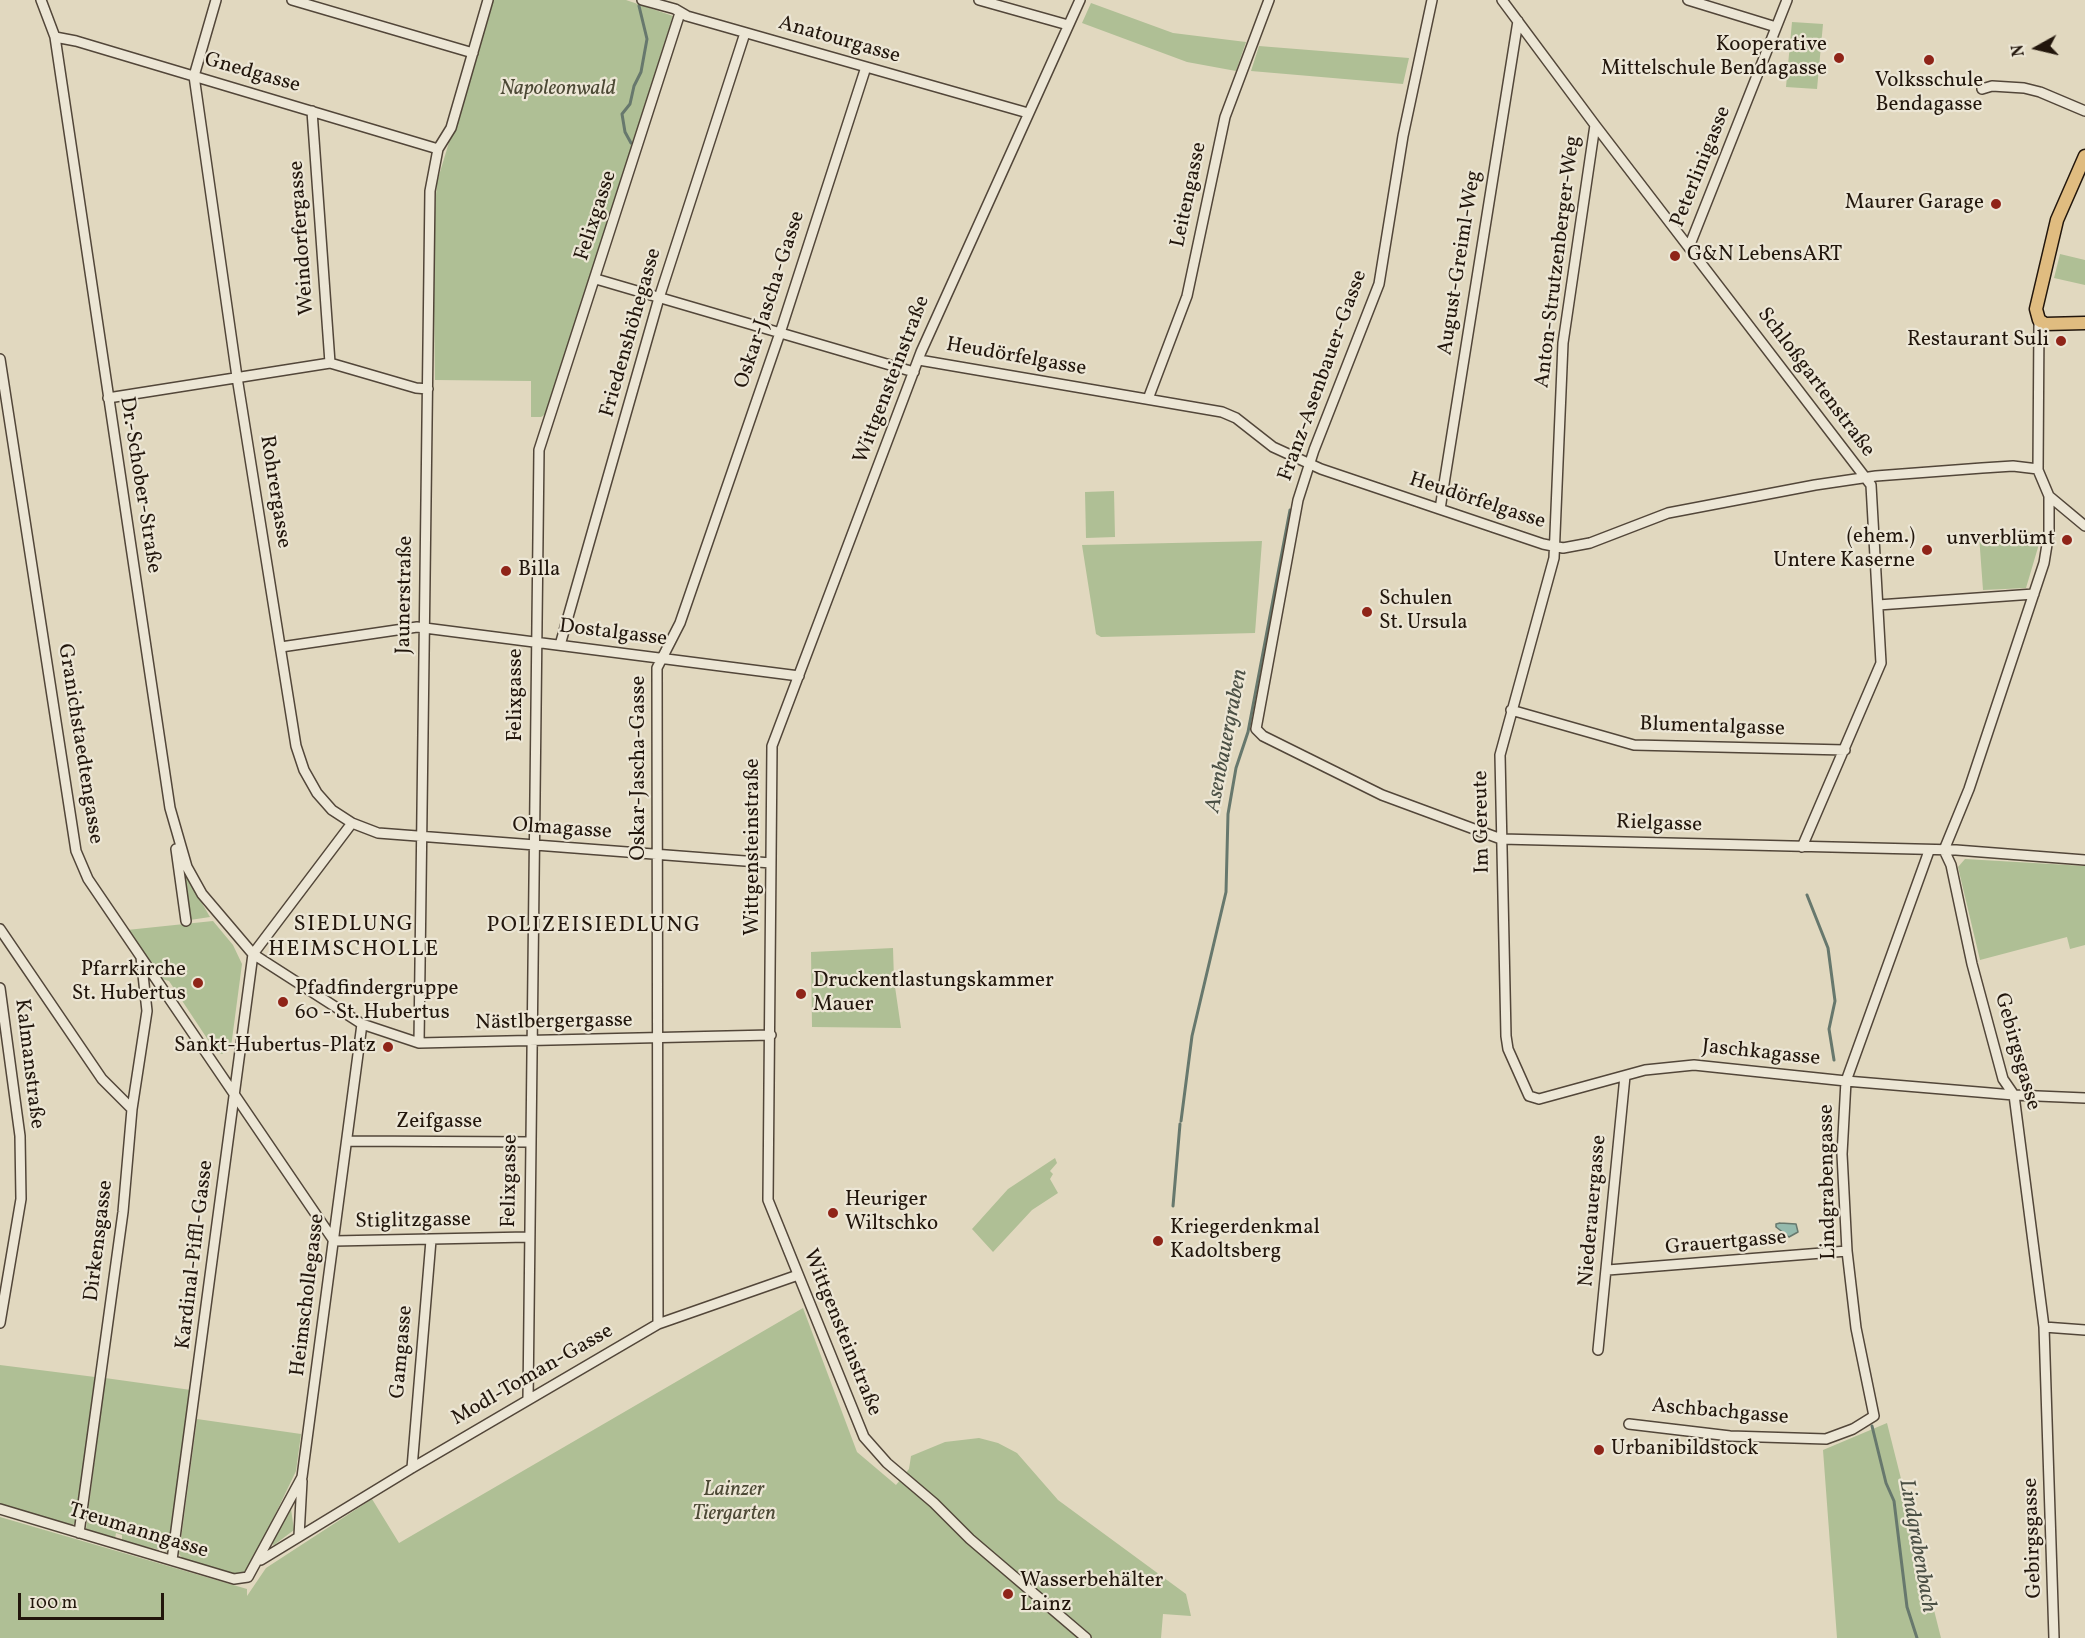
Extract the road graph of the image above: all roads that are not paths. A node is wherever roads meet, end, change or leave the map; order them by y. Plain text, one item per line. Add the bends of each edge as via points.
1 (42, 0) edge
2 (216, 0) edge
3 (292, 0) edge
4 (489, 0) edge
5 (642, 0) edge
6 (979, 0) edge
7 (1018, 0) edge
8 (1080, 0) edge
9 (1269, 0) edge
10 (1432, 0) edge
11 (1502, 0) edge
12 (1688, 0) edge
13 (1787, 0) edge
14 (1013, 10) junction
15 (680, 13) junction
16 (1518, 21) junction
17 (1068, 25) junction
18 (1776, 27) junction
19 (745, 33) junction
20 (55, 37) junction
21 (473, 53) junction
22 (866, 67) junction
23 (194, 76) junction
24 (1982, 89) dead end
25 (312, 111) junction
26 (2085, 111) edge
27 (1028, 113) junction
28 (1595, 125) junction
29 (438, 148) junction
30 (2085, 156) edge
31 (1689, 247) junction
32 (596, 279) junction
33 (659, 298) junction
34 (2039, 320) junction
35 (2085, 323) edge
36 (780, 333) junction
37 (0, 359) edge
38 (919, 360) junction
39 (330, 363) junction
40 (914, 372) junction
41 (237, 377) junction
42 (428, 389) junction
43 (108, 398) junction
44 (1148, 399) junction
45 (1309, 464) junction
46 (2038, 469) junction
47 (1865, 478) junction
48 (2049, 496) junction
49 (1440, 509) junction
50 (2085, 526) edge
51 (1554, 546) junction
52 (2034, 594) junction
53 (1878, 605) junction
54 (423, 628) junction
55 (535, 643) junction
56 (560, 645) junction
57 (281, 647) junction
58 (661, 658) junction
59 (798, 676) junction
60 (1511, 710) junction
61 (1256, 729) joint
62 (1845, 750) junction
63 (170, 808) junction
64 (352, 823) junction
65 (422, 838) junction
66 (1501, 839) junction
67 (535, 846) junction
68 (1802, 847) junction
69 (1944, 850) junction
70 (1929, 851) junction
71 (658, 854) junction
72 (2085, 860) edge
73 (771, 863) junction
74 (186, 921) dead end
75 (0, 929) edge
76 (141, 954) junction
77 (253, 954) junction
78 (0, 988) edge
79 (362, 1024) junction
80 (771, 1035) junction
81 (656, 1039) junction
82 (419, 1042) junction
83 (531, 1042) junction
84 (1625, 1076) junction
85 (1846, 1081) junction
86 (234, 1095) junction
87 (2014, 1095) junction
88 (2085, 1098) edge
89 (1532, 1099) joint
90 (132, 1109) junction
91 (347, 1141) junction
92 (530, 1142) junction
93 (528, 1237) junction
94 (431, 1240) junction
95 (334, 1241) junction
96 (1848, 1251) junction
97 (1608, 1270) junction
98 (798, 1275) junction
99 (0, 1323) edge
100 (658, 1324) junction
101 (2044, 1327) junction
102 (2085, 1330) edge
103 (1598, 1350) dead end
104 (528, 1400) junction
105 (1874, 1416) joint
106 (1629, 1424) dead end
107 (412, 1468) junction
108 (302, 1477) junction
109 (0, 1509) edge
110 (79, 1533) junction
111 (299, 1536) junction
112 (172, 1560) junction
113 (259, 1561) junction
114 (1086, 1638) edge
115 (2054, 1638) edge

1 - 20 street, Dr.-Schober-Straße
2 - 23 street
3 - 21 street
4 - 21 street, Jaunerstraße
5 - 15 street, Anatourgasse
6 - 14 street
7 - 14 street
8 - 17 street, Wittgensteinstraße
9 - 44 street, Leitengasse via 1225,117 1187,296
10 - 45 street, Franz-Asenbauer-Gasse via 1403,136 1379,284
11 - 16 street, Schloßgartenstraße
12 - 18 street
13 - 18 street, Peterlinigasse
14 - 17 street
15 - 19 street, Anatourgasse
15 - 32 street, Felixgasse
16 - 28 street, Schloßgartenstraße
16 - 49 street, August-Greiml-Weg
17 - 27 street, Wittgensteinstraße
18 - 31 street, Peterlinigasse
19 - 22 street, Anatourgasse
19 - 33 street, Friedenshöhegasse
20 - 23 street, Gnedgasse
20 - 43 street, Dr.-Schober-Straße
21 - 29 street, Jaunerstraße via 451,128
22 - 27 street, Anatourgasse
22 - 36 street, Oskar-Jascha-Gasse
23 - 25 street, Gnedgasse
23 - 41 street, Rohrergasse
24 - 26 street via 2024,88
25 - 29 street, Gnedgasse
25 - 39 street, Weindorfergasse
27 - 38 street, Wittgensteinstraße
28 - 31 street, Schloßgartenstraße
28 - 51 street, Anton-Strutzenberger-Weg via 1563,343
29 - 42 street, Jaunerstraße via 430,190
30 - 34 main road via 2057,220 2036,309
31 - 47 street, Schloßgartenstraße
32 - 33 street
32 - 55 street, Felixgasse via 539,450
33 - 36 street
33 - 56 street, Friedenshöhegasse
34 - 35 main road via 2048,325
34 - 46 street
36 - 40 street
36 - 58 street, Oskar-Jascha-Gasse via 680,622
37 - 76 street, Granichstaedtengasse via 76,851 88,879
38 - 40 street, Wittgensteinstraße
38 - 44 street, Heudörfelgasse
39 - 41 street
39 - 42 street
40 - 59 street, Wittgensteinstraße
41 - 43 street
41 - 57 street, Rohrergasse
42 - 54 street, Jaunerstraße
43 - 63 street, Dr.-Schober-Straße
44 - 45 street, Heudörfelgasse via 1229,414 1273,447
45 - 49 street, Heudörfelgasse
45 - 61 street, Franz-Asenbauer-Gasse via 1298,501
46 - 47 street, Heudörfelgasse via 2013,466
46 - 48 street
47 - 51 street, Heudörfelgasse via 1668,513 1590,543
47 - 53 street, Schloßgartenstraße via 1871,485
48 - 50 street
48 - 52 street via 2048,547
49 - 51 street, Heudörfelgasse
51 - 60 street, Im Gereute via 1546,590
52 - 53 street
52 - 69 street via 1969,789
53 - 62 street, Schloßgartenstraße via 1881,663
54 - 55 street, Dostalgasse
54 - 57 street, Dostalgasse
54 - 65 street, Jaunerstraße
55 - 56 street, Dostalgasse
55 - 67 street, Felixgasse
56 - 58 street, Dostalgasse
57 - 64 street, Rohrergasse via 296,746 304,770 332,810
58 - 59 street, Dostalgasse
58 - 71 street, Oskar-Jascha-Gasse via 657,668
59 - 73 street, Wittgensteinstraße via 772,746
60 - 62 street, Blumentalgasse via 1634,745
60 - 66 street, Im Gereute via 1500,755
61 - 66 street, Rielgasse via 1382,795
62 - 68 street, Schloßgartenstraße
63 - 74 street
63 - 77 street, Dr.-Schober-Straße via 187,867 220,918
64 - 65 street, Rohrergasse via 378,833
64 - 77 street
65 - 67 street, Olmagasse
65 - 82 street, Jaunerstraße
66 - 68 street, Rielgasse
66 - 89 street, Im Gereute via 1507,1043
67 - 71 street, Olmagasse
67 - 83 street, Felixgasse
68 - 70 street, Rielgasse
69 - 70 street, Rielgasse
69 - 72 street, Rielgasse
69 - 87 street, Gebirgsgasse via 1951,865 1972,964 2003,1078
70 - 85 street, Lindgrabengasse
71 - 73 street, Olmagasse
71 - 81 street, Oskar-Jascha-Gasse
73 - 80 street, Wittgensteinstraße
75 - 90 street via 102,1079
76 - 86 street, Granichstaedtengasse
76 - 90 street, Dirkensgasse via 147,1011
77 - 79 street, Nästlbergergasse
77 - 86 street, Kardinal-Piffl-Gasse
78 - 99 street, Kalmanstraße via 20,1136 21,1199
79 - 82 street, Nästlbergergasse
79 - 91 street, Heimschollegasse
80 - 81 street, Nästlbergergasse
80 - 98 street, Wittgensteinstraße via 768,1200
81 - 83 street, Nästlbergergasse
81 - 100 street, Oskar-Jascha-Gasse
82 - 83 street, Nästlbergergasse
83 - 92 street, Felixgasse
84 - 85 street, Jaschkagasse via 1645,1070 1709,1065
84 - 89 street, Jaschkagasse
84 - 97 street, Niederauergasse
85 - 87 street, Jaschkagasse
85 - 96 street, Lindgrabengasse via 1842,1154
86 - 95 street, Granichstaedtengasse
86 - 112 street, Kardinal-Piffl-Gasse
87 - 88 street, Jaschkagasse
87 - 101 street, Gebirgsgasse
90 - 110 street, Dirkensgasse via 123,1212
91 - 92 street, Zeifgasse
91 - 95 street, Heimschollegasse
92 - 93 street, Felixgasse
93 - 94 street, Stiglitzgasse
93 - 104 street, Felixgasse
94 - 95 street, Stiglitzgasse
94 - 107 street, Gamgasse
95 - 108 street, Heimschollegasse
96 - 97 street, Grauertgasse
96 - 105 street, Lindgrabengasse via 1856,1328
97 - 103 street, Niederauergasse
98 - 100 street, Modl-Toman-Gasse
98 - 114 street, Wittgensteinstraße via 858,1424 872,1448
100 - 104 street, Modl-Toman-Gasse
101 - 102 street
101 - 115 street, Gebirgsgasse
104 - 107 street, Modl-Toman-Gasse
105 - 106 street, Aschbachgasse via 1853,1430 1826,1438 1730,1436
107 - 111 street, Modl-Toman-Gasse
108 - 111 street
108 - 113 street, Heimschollegasse
109 - 110 street, Treumanngasse
110 - 112 street, Treumanngasse
111 - 113 street, Modl-Toman-Gasse
112 - 113 street, Treumanngasse via 241,1580 248,1577

